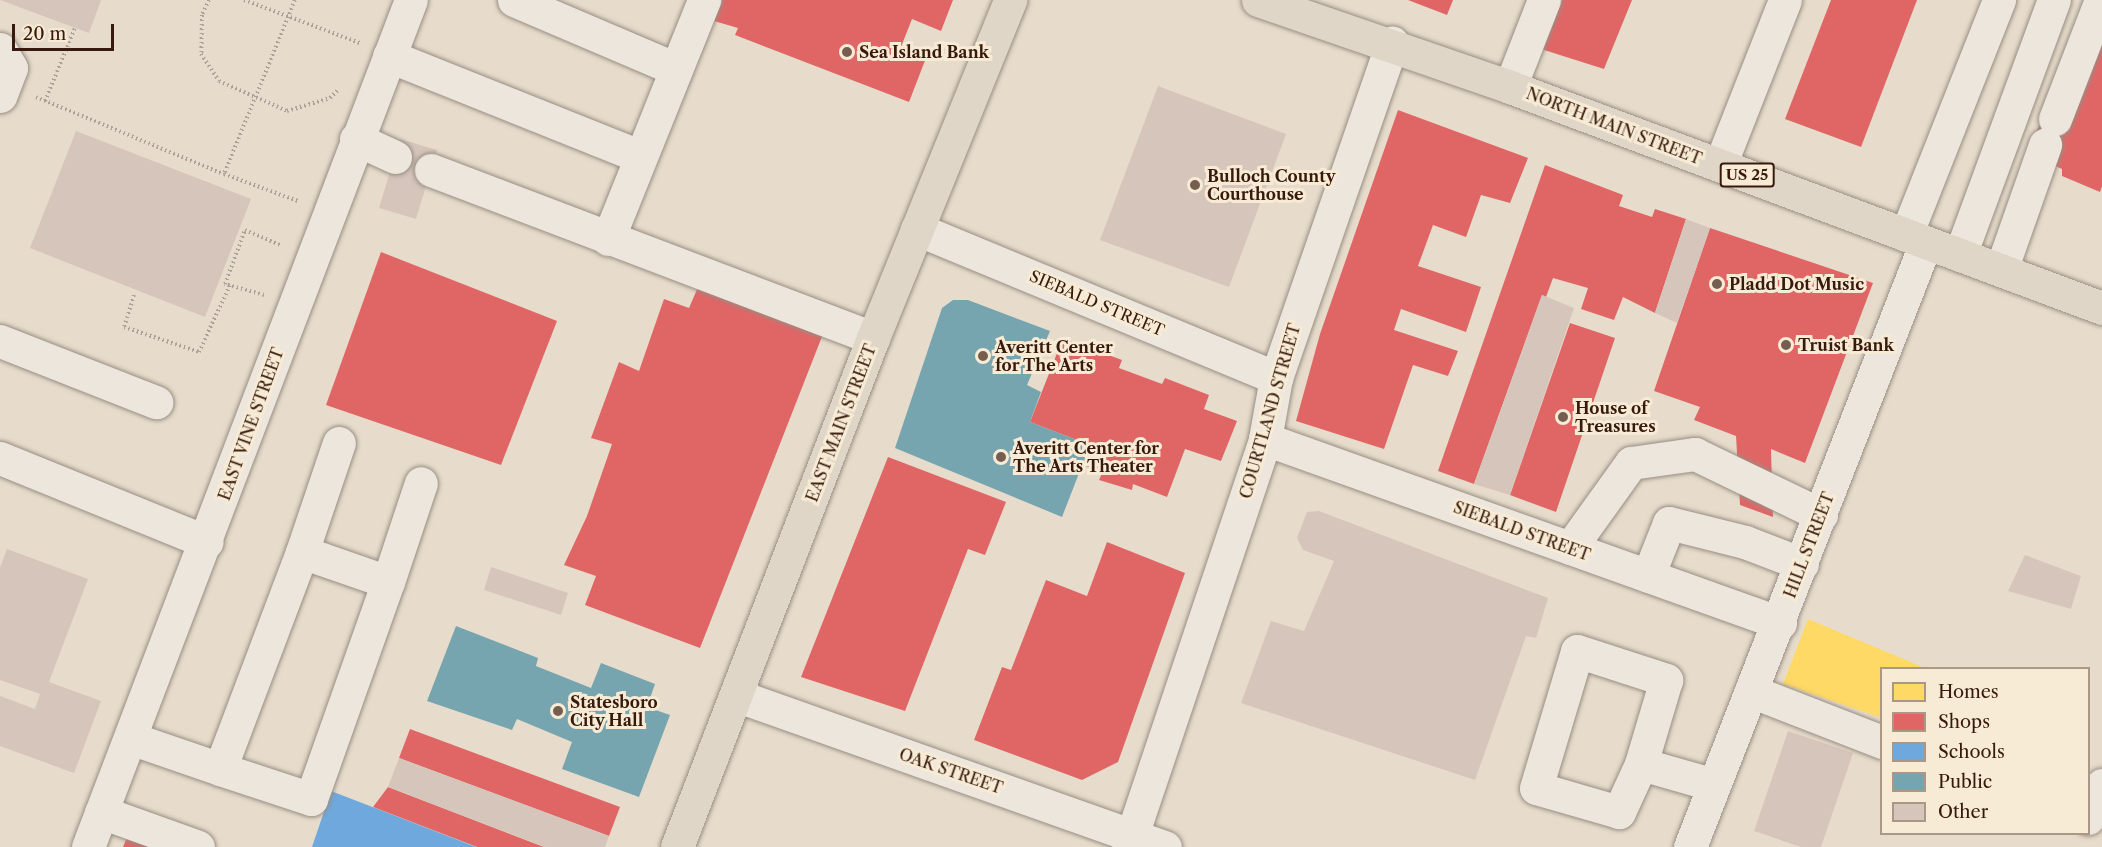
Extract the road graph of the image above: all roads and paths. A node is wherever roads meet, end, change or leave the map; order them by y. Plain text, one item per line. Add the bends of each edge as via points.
1 (208, 0) edge
2 (244, 0) edge
3 (295, 0) edge
4 (411, 0) edge
5 (514, 0) edge
6 (704, 0) edge
7 (1010, 0) edge
8 (1258, 0) edge
9 (1544, 0) edge
10 (1785, 0) edge
11 (2000, 0) edge
12 (2054, 0) edge
13 (2101, 0) edge
14 (288, 18) junction
15 (75, 28) dead end
16 (1392, 43) junction
17 (0, 49) edge
18 (376, 50) junction
19 (676, 69) junction
20 (343, 86) dead end
21 (1510, 87) junction
22 (12, 94) edge
23 (255, 99) junction
24 (45, 101) junction
25 (356, 139) junction
26 (395, 157) dead end
27 (641, 157) junction
28 (1720, 165) junction
29 (431, 170) dead end
30 (224, 174) junction
31 (302, 203) dead end
32 (917, 229) junction
33 (1916, 238) junction
34 (608, 239) junction
35 (285, 247) dead end
36 (1960, 255) junction
37 (2001, 270) junction
38 (230, 285) junction
39 (134, 296) dead end
40 (266, 296) dead end
41 (2102, 308) edge
42 (873, 338) junction
43 (0, 340) edge
44 (1276, 378) junction
45 (156, 402) dead end
46 (1265, 439) junction
47 (339, 443) dead end
48 (0, 458) edge
49 (422, 483) dead end
50 (1821, 515) junction
51 (207, 542) junction
52 (1570, 548) junction
53 (302, 552) junction
54 (1802, 564) junction
55 (1648, 576) junction
56 (388, 582) junction
57 (1779, 623) junction
58 (1751, 692) junction
59 (738, 696) junction
60 (130, 738) junction
61 (1880, 742) edge
62 (1641, 764) junction
63 (220, 769) junction
64 (1714, 785) junction
65 (2102, 785) edge
66 (100, 812) junction
67 (2090, 813) edge
68 (1130, 841) edge
69 (88, 847) edge
70 (198, 847) edge
71 (677, 847) edge
72 (1165, 847) edge
73 (1689, 847) edge

1 - 23 path via 202,15 201,54 219,81
2 - 14 path
3 - 14 path
4 - 18 street, EAST VINE STREET
5 - 19 street
6 - 19 street
7 - 32 main road, EAST MAIN STREET
8 - 16 main road, NORTH MAIN STREET / US 25
9 - 21 street
10 - 28 street
11 - 33 street, HILL STREET
12 - 36 street
13 - 37 street
14 - 18 path
14 - 23 path
15 - 24 path
16 - 21 main road, NORTH MAIN STREET / US 25
16 - 44 street, COURTLAND STREET
17 - 22 street via 10,68
18 - 25 street, EAST VINE STREET
18 - 27 street
19 - 27 street
20 - 23 path via 330,98 287,111
21 - 28 main road, NORTH MAIN STREET / US 25
22 - 24 path
23 - 30 path
24 - 30 path
25 - 26 street
25 - 51 street, EAST VINE STREET
27 - 34 street
28 - 33 main road, NORTH MAIN STREET / US 25
29 - 34 street
30 - 31 path
32 - 42 main road, EAST MAIN STREET
32 - 44 street, SIEBALD STREET
33 - 36 main road, NORTH MAIN STREET / US 25
33 - 50 street, HILL STREET
34 - 42 street
35 - 38 path via 245,230 225,284
36 - 37 main road, NORTH MAIN STREET / US 25
37 - 41 main road, NORTH MAIN STREET / US 25
38 - 39 path via 199,352 124,327
38 - 40 path
42 - 59 main road, EAST MAIN STREET
43 - 45 street
44 - 46 street, COURTLAND STREET
46 - 52 street, SIEBALD STREET
46 - 68 street, COURTLAND STREET
47 - 53 street
48 - 51 street
49 - 56 street
50 - 52 street via 1695,454 1631,463
50 - 54 street, HILL STREET
51 - 60 street, EAST VINE STREET
52 - 55 street, SIEBALD STREET
53 - 56 street
53 - 63 street
54 - 55 street via 1744,542 1669,523
54 - 57 street, HILL STREET
55 - 57 street, SIEBALD STREET
56 - 63 street via 311,799
57 - 58 street, HILL STREET
58 - 61 street
58 - 64 street, HILL STREET
59 - 68 street, OAK STREET
59 - 71 main road, EAST MAIN STREET
60 - 63 street
60 - 66 street, EAST VINE STREET
62 - 62 street via 1666,680 1577,651 1536,788 1619,812
62 - 64 street
64 - 73 street, HILL STREET
65 - 67 street
66 - 69 street, EAST VINE STREET
66 - 70 street
68 - 72 street, OAK STREET

